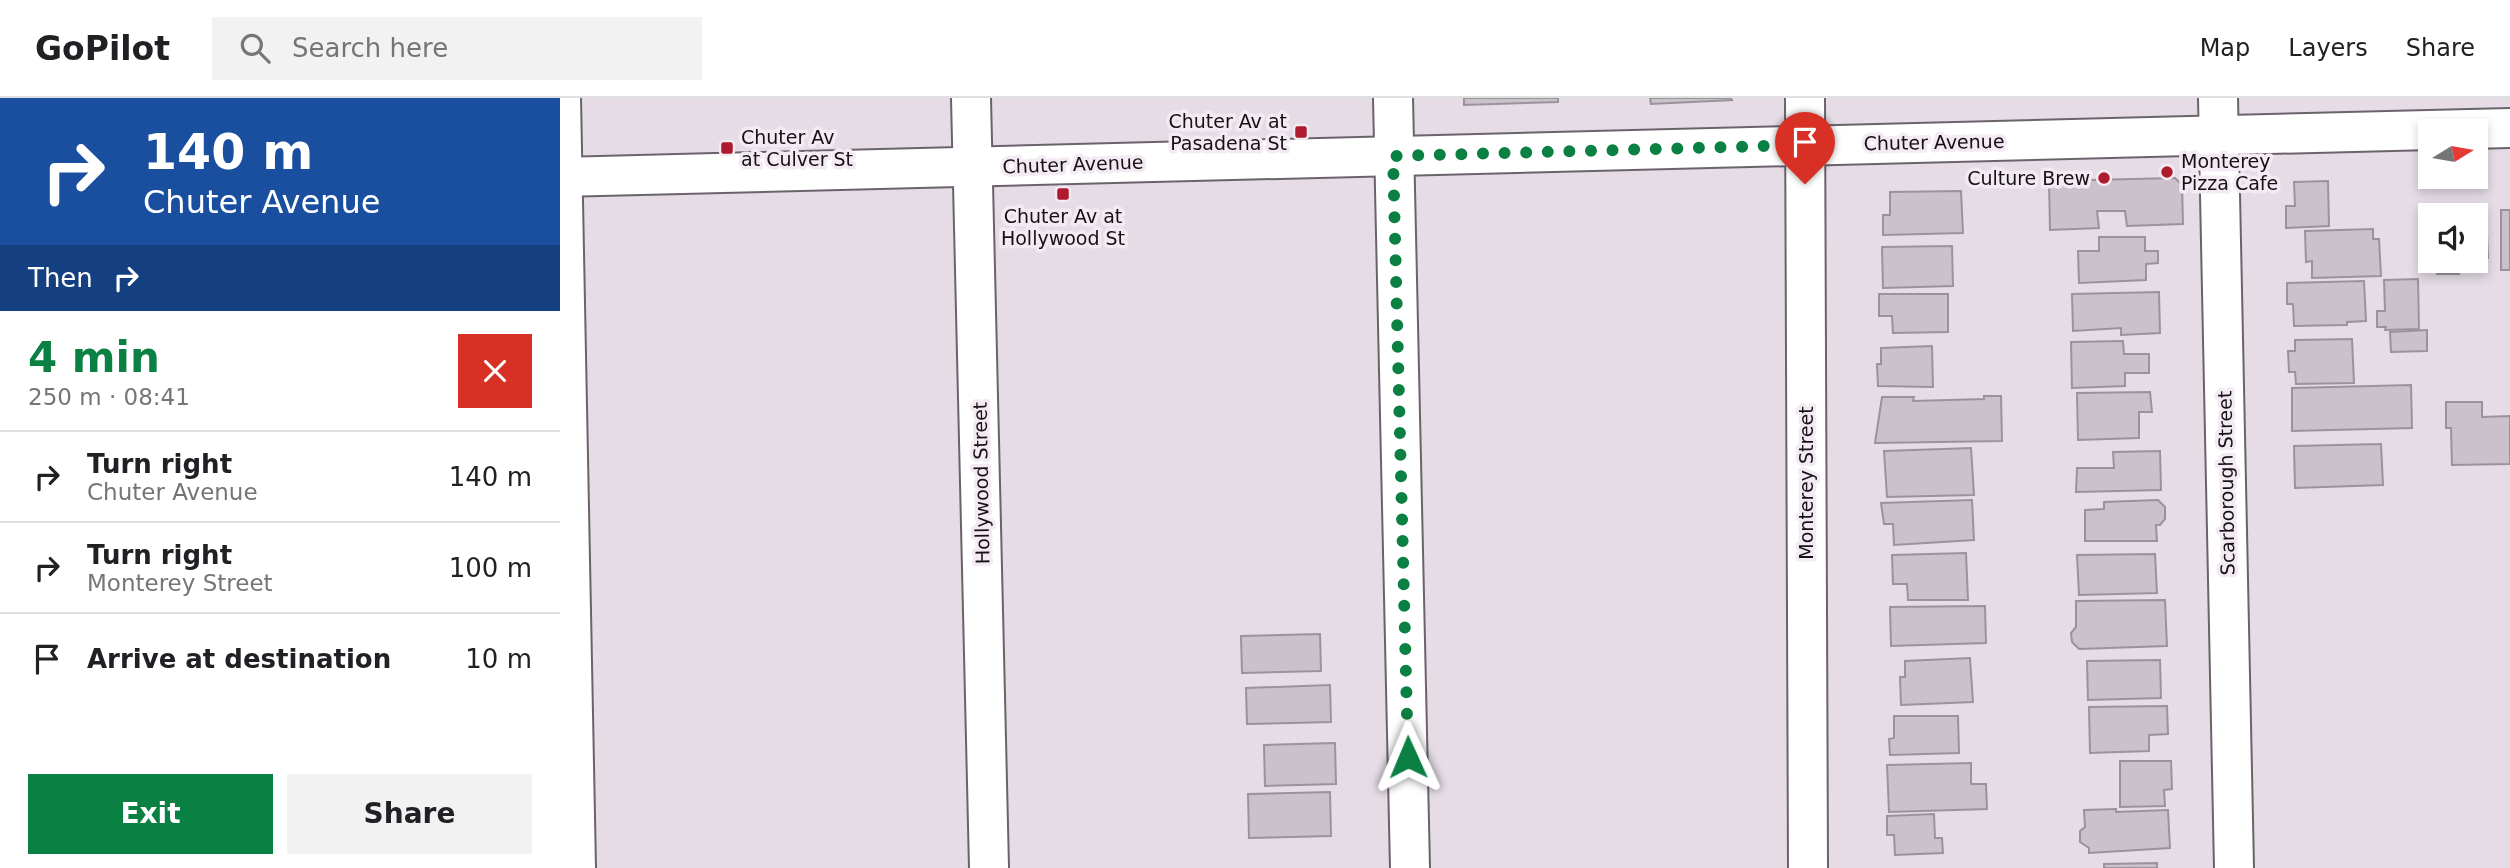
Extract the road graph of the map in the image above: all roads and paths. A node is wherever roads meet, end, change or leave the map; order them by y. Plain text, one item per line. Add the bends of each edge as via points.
1 (561, 98) edge
2 (971, 98) edge
3 (1393, 98) edge
4 (1805, 98) edge
5 (2219, 116) edge
6 (2510, 128) edge
7 (1805, 145) junction
8 (1393, 156) junction
9 (974, 167) junction
10 (561, 177) edge
11 (576, 868) edge
12 (989, 868) edge
13 (1410, 868) edge
14 (1808, 868) edge
15 (2234, 868) edge

1 - 10 street
2 - 9 street, Hollywood Street
3 - 8 street
4 - 7 street, Monterey Street
5 - 6 street, Chuter Avenue
5 - 7 street, Chuter Avenue
5 - 15 street, Scarborough Street
7 - 8 street, Chuter Avenue
7 - 14 street, Monterey Street
8 - 9 street, Chuter Avenue
8 - 13 street
9 - 10 street, Chuter Avenue
9 - 12 street, Hollywood Street
10 - 11 street

